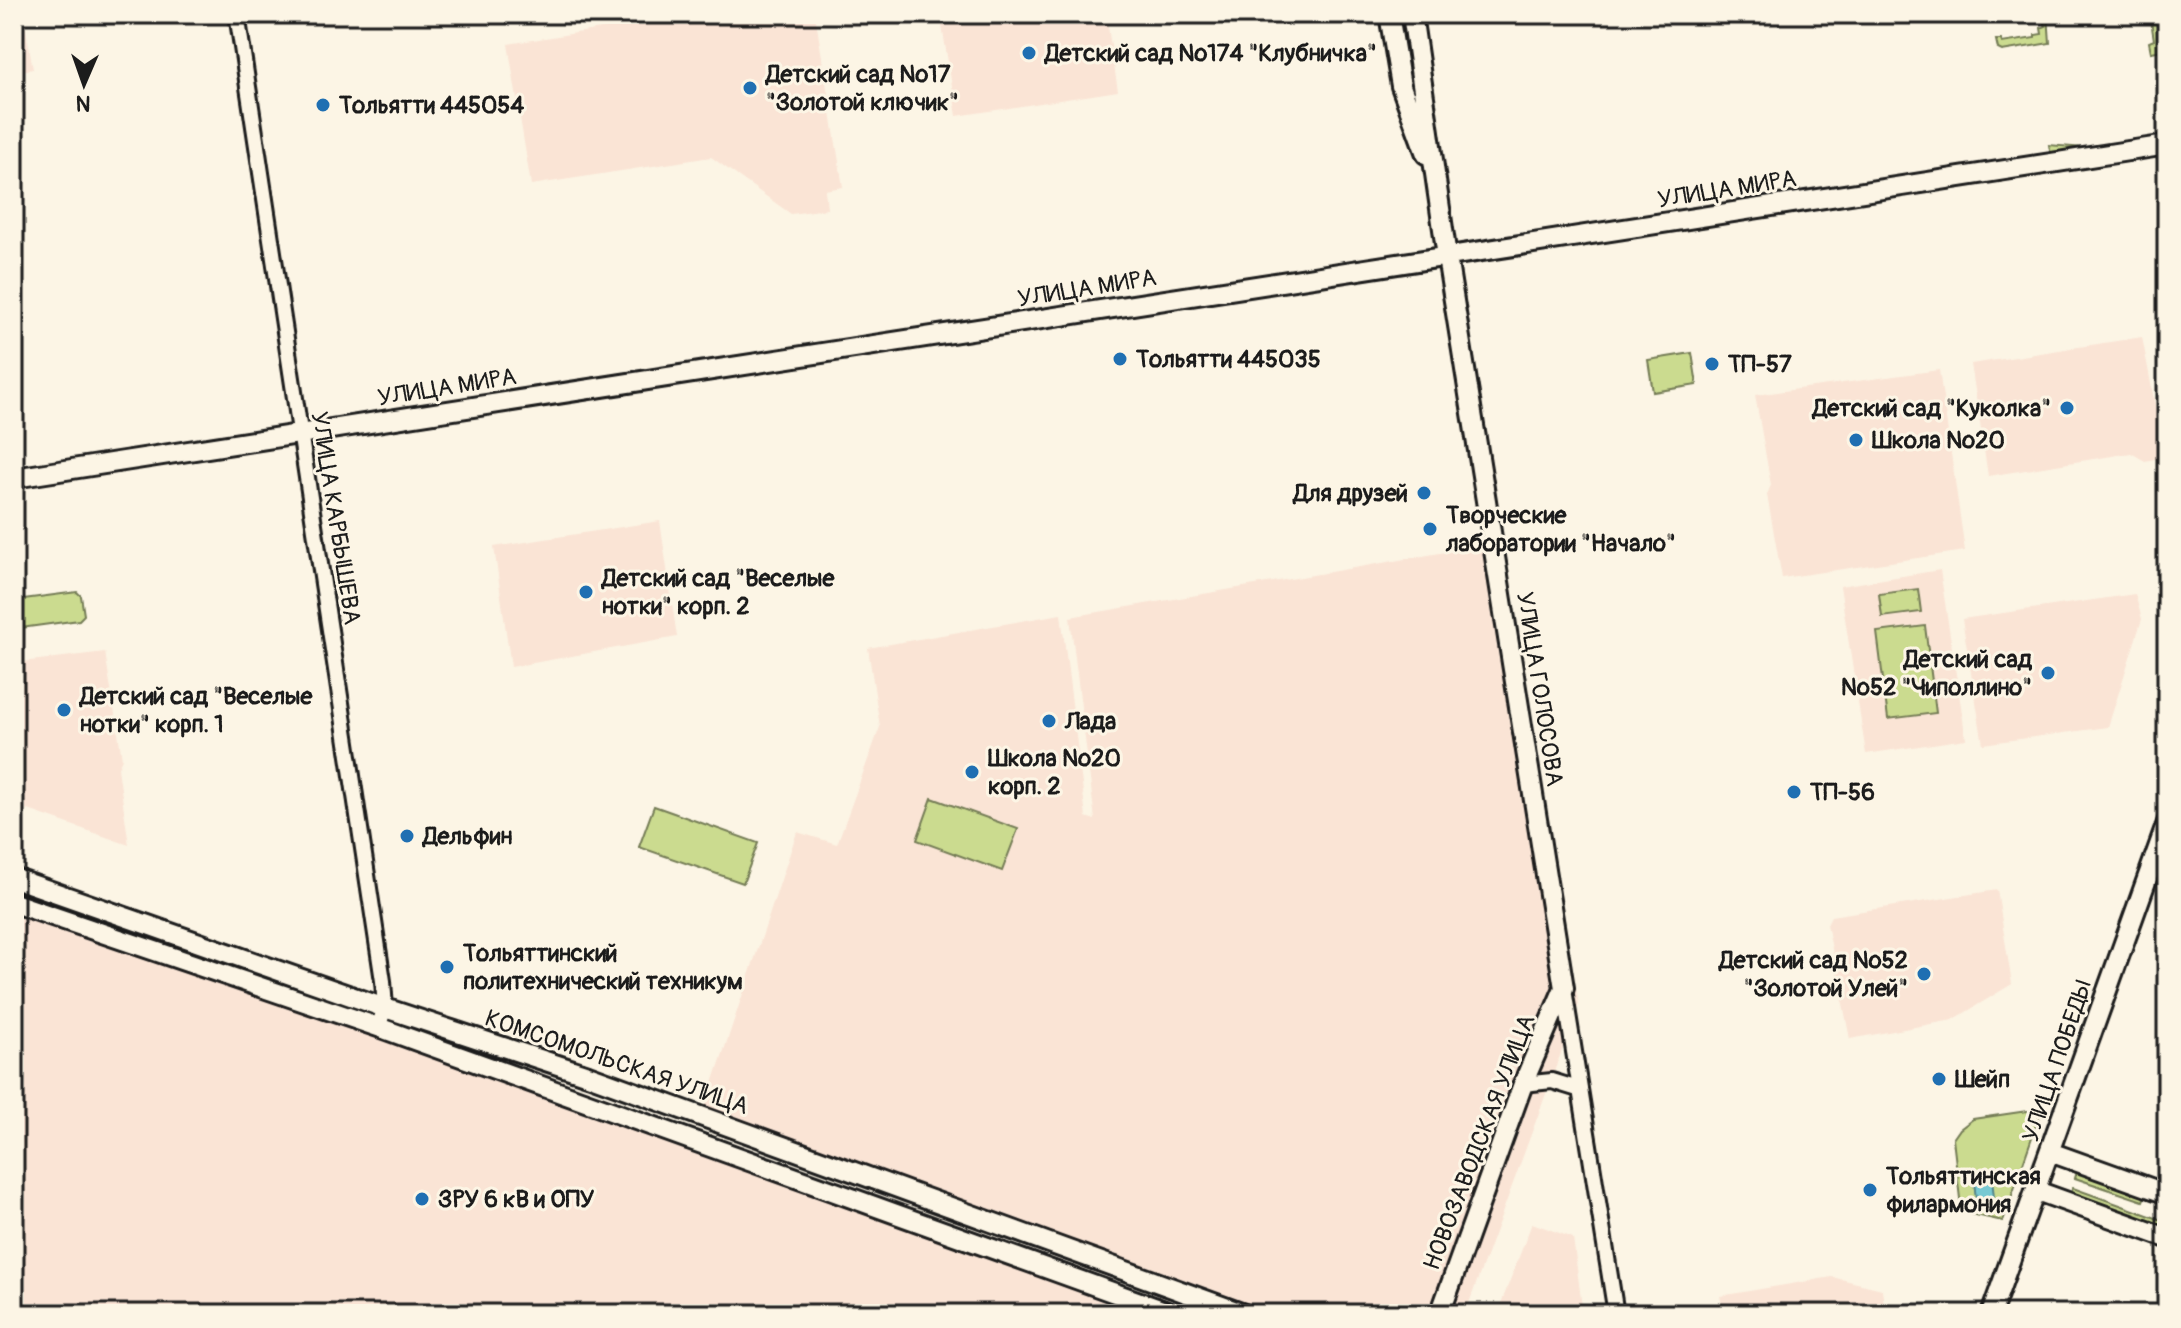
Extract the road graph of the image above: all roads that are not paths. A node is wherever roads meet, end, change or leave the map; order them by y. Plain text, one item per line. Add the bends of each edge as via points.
1 (237, 14) edge
2 (1389, 14) edge
3 (1412, 14) edge
4 (1422, 83) junction
5 (1401, 86) junction
6 (2167, 145) edge
7 (1441, 207) junction
8 (1447, 257) junction
9 (300, 434) junction
10 (14, 478) edge
11 (2167, 823) edge
12 (14, 878) edge
13 (14, 903) edge
14 (136, 921) junction
15 (127, 942) junction
16 (1564, 988) junction
17 (385, 1008) junction
18 (378, 1027) junction
19 (1523, 1084) junction
20 (1578, 1089) junction
21 (2050, 1152) junction
22 (2037, 1191) junction
23 (2167, 1194) edge
24 (930, 1200) junction
25 (922, 1224) junction
26 (2167, 1238) edge
27 (1116, 1267) junction
28 (1107, 1291) junction
29 (1173, 1314) edge
30 (1244, 1314) edge
31 (1440, 1314) edge
32 (1616, 1314) edge
33 (1991, 1314) edge

1 - 9 street, УЛИЦА КАРБЫШЕВА
2 - 5 main road, УЛИЦА ГОЛОСОВА
3 - 4 main road, УЛИЦА ГОЛОСОВА
4 - 5 main road via 1409,90
4 - 7 main road, УЛИЦА ГОЛОСОВА
5 - 7 main road, УЛИЦА ГОЛОСОВА
6 - 8 main road, УЛИЦА МИРА
7 - 8 main road, УЛИЦА ГОЛОСОВА
8 - 9 main road, УЛИЦА МИРА
8 - 16 main road, УЛИЦА ГОЛОСОВА
9 - 10 main road, УЛИЦА МИРА
9 - 17 street, УЛИЦА КАРБЫШЕВА
11 - 21 main road, УЛИЦА ПОБЕДЫ
12 - 14 main road, КОМСОМОЛЬСКАЯ УЛИЦА
13 - 15 main road, КОМСОМОЛЬСКАЯ УЛИЦА
14 - 15 main road
14 - 17 main road, КОМСОМОЛЬСКАЯ УЛИЦА
15 - 18 main road, КОМСОМОЛЬСКАЯ УЛИЦА
16 - 19 main road, НОВОЗАВОДСКАЯ УЛИЦА
16 - 20 street
17 - 18 street, УЛИЦА КАРБЫШЕВА
17 - 24 main road, КОМСОМОЛЬСКАЯ УЛИЦА via 588,1075
18 - 25 main road, КОМСОМОЛЬСКАЯ УЛИЦА
19 - 20 street via 1552,1081
19 - 31 main road, НОВОЗАВОДСКАЯ УЛИЦА
20 - 32 street
21 - 22 main road, УЛИЦА ПОБЕДЫ
21 - 23 main road
22 - 26 main road
22 - 33 main road, УЛИЦА ПОБЕДЫ
24 - 25 main road
24 - 27 main road, КОМСОМОЛЬСКАЯ УЛИЦА
25 - 28 main road, КОМСОМОЛЬСКАЯ УЛИЦА
27 - 28 main road
27 - 30 main road, КОМСОМОЛЬСКАЯ УЛИЦА
28 - 29 main road, КОМСОМОЛЬСКАЯ УЛИЦА

